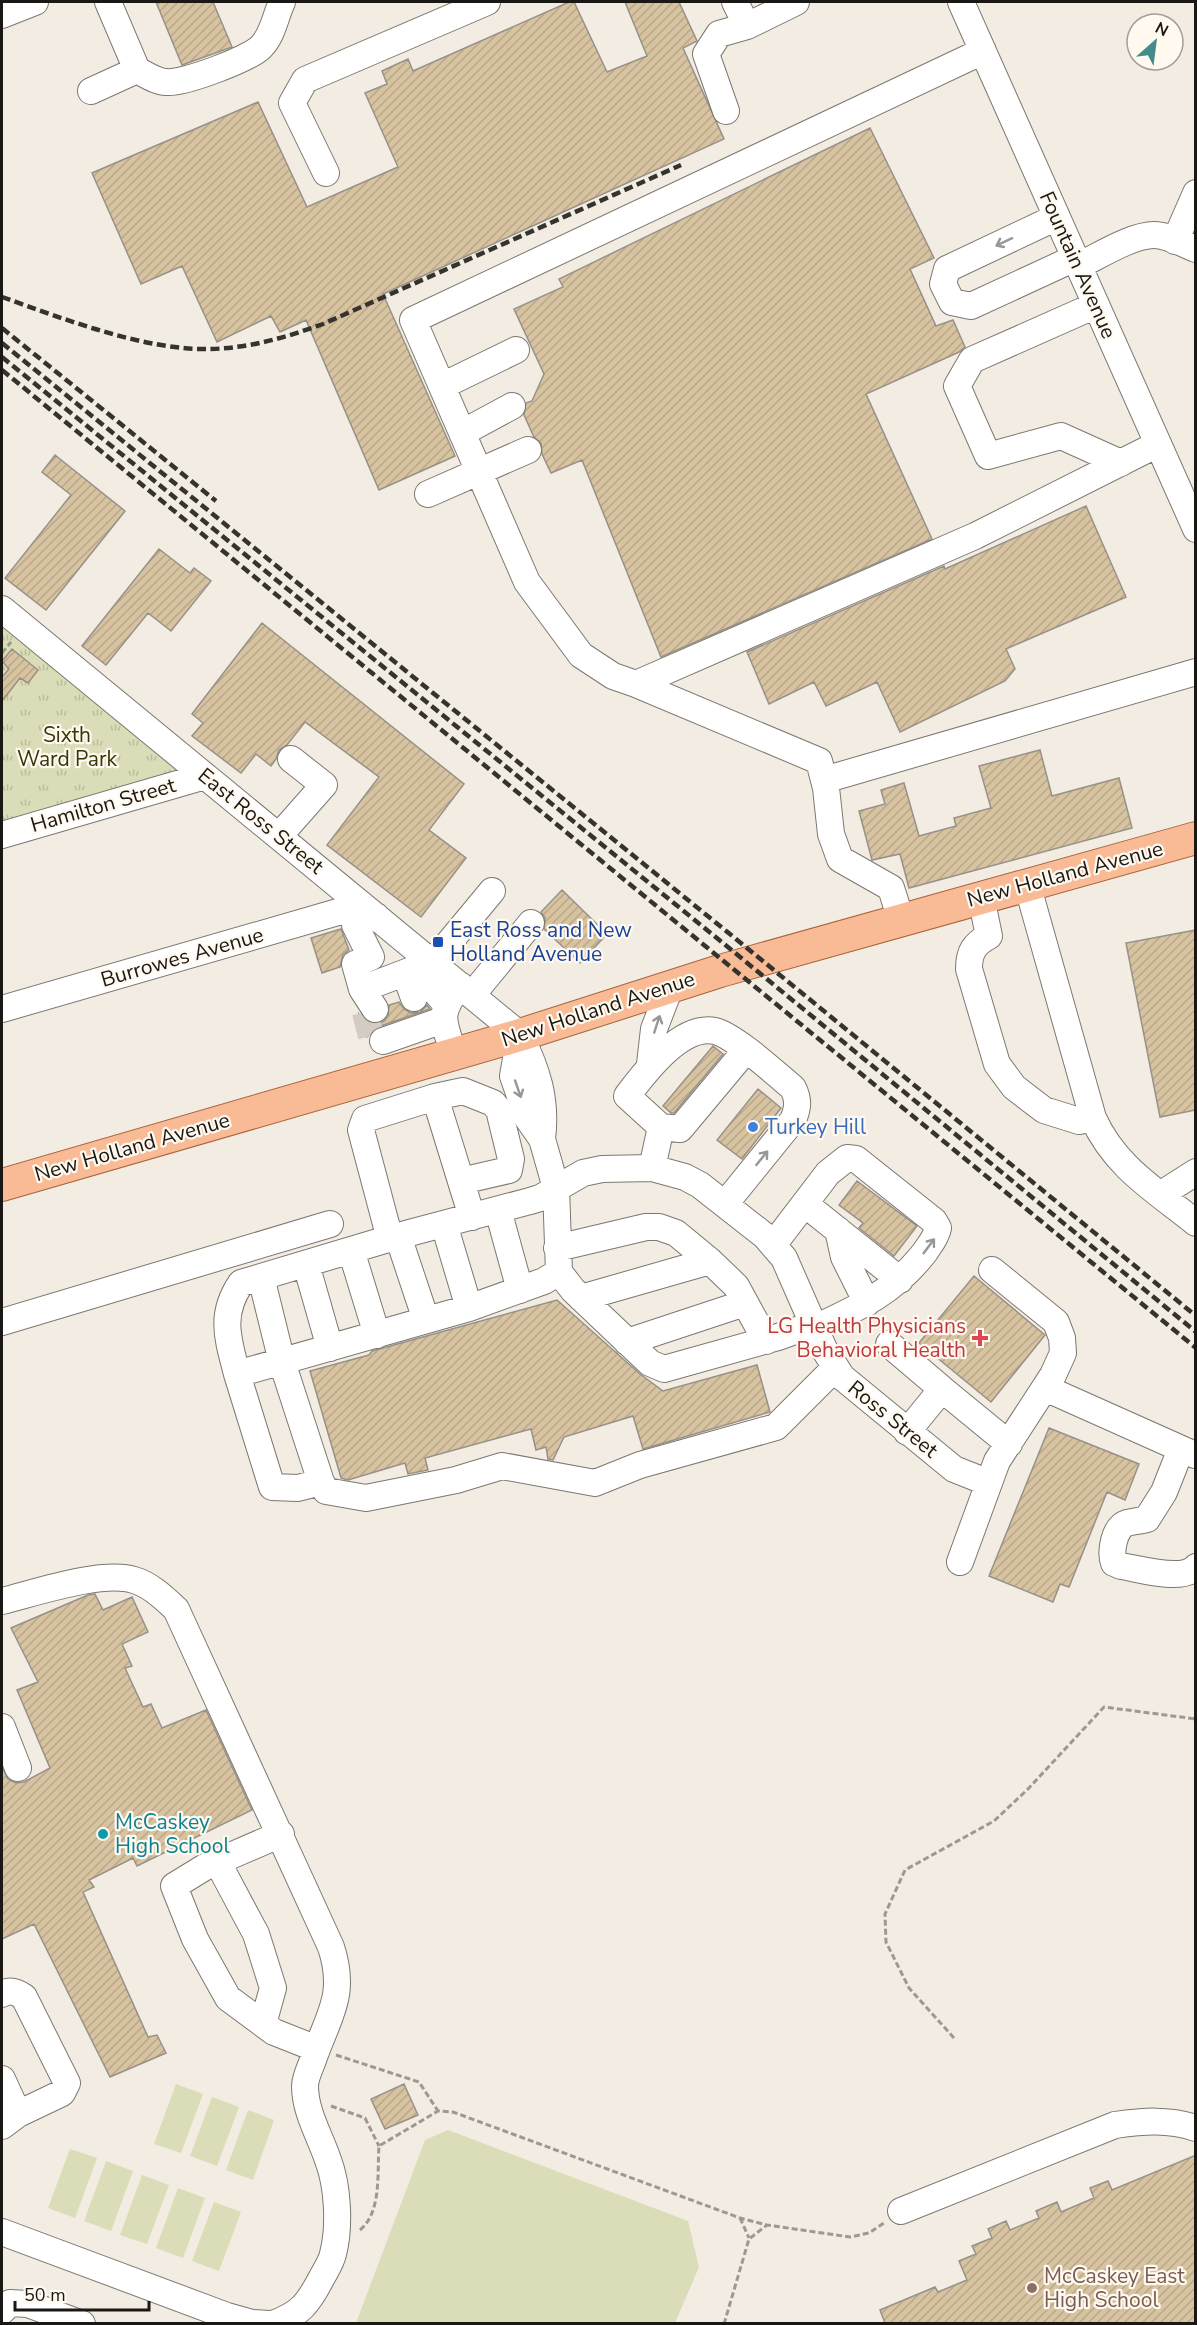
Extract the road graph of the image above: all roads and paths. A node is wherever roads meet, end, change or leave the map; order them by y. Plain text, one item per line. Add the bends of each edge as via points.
1 (35, 2) edge
2 (108, 2) edge
3 (282, 2) edge
4 (487, 2) edge
5 (735, 2) edge
6 (796, 2) edge
7 (961, 2) edge
8 (2, 15) edge
9 (747, 26) junction
10 (983, 51) junction
11 (137, 70) junction
12 (92, 91) dead end
13 (726, 111) dead end
14 (326, 173) dead end
15 (1196, 193) edge
16 (1057, 217) junction
17 (1185, 245) edge
18 (1077, 262) junction
19 (1096, 305) junction
20 (516, 350) dead end
21 (442, 386) junction
22 (512, 406) dead end
23 (462, 433) junction
24 (1158, 444) junction
25 (528, 450) dead end
26 (1121, 463) junction
27 (479, 472) junction
28 (428, 495) dead end
29 (1196, 529) edge
30 (2, 609) edge
31 (1196, 672) edge
32 (636, 684) junction
33 (291, 759) dead end
34 (205, 776) junction
35 (824, 780) junction
36 (2, 835) edge
37 (279, 836) junction
38 (1196, 838) edge
39 (1028, 884) junction
40 (492, 891) dead end
41 (981, 897) junction
42 (369, 910) junction
43 (901, 920) junction
44 (531, 923) dead end
45 (418, 968) junction
46 (671, 985) junction
47 (440, 1007) junction
48 (2, 1009) edge
49 (377, 1030) junction
50 (520, 1035) junction
51 (746, 1050) junction
52 (454, 1054) junction
53 (650, 1064) junction
54 (435, 1097) junction
55 (1093, 1118) junction
56 (661, 1127) junction
57 (652, 1168) junction
58 (1196, 1173) edge
59 (461, 1181) junction
60 (2, 1185) edge
61 (556, 1188) junction
62 (1160, 1194) junction
63 (725, 1204) junction
64 (805, 1204) junction
65 (498, 1210) junction
66 (472, 1217) junction
67 (1196, 1223) edge
68 (330, 1224) dead end
69 (444, 1224) junction
70 (838, 1230) junction
71 (394, 1238) junction
72 (773, 1245) junction
73 (351, 1250) junction
74 (558, 1260) junction
75 (710, 1261) junction
76 (306, 1264) junction
77 (993, 1270) dead end
78 (261, 1277) junction
79 (900, 1280) junction
80 (520, 1290) junction
81 (581, 1298) junction
82 (745, 1304) junction
83 (867, 1304) junction
84 (469, 1308) junction
85 (426, 1320) junction
86 (2, 1322) edge
87 (814, 1326) junction
88 (376, 1335) junction
89 (766, 1341) junction
90 (627, 1342) junction
91 (889, 1344) dead end
92 (330, 1348) junction
93 (282, 1362) junction
94 (835, 1368) junction
95 (237, 1374) junction
96 (1045, 1388) junction
97 (942, 1389) junction
98 (908, 1432) junction
99 (1010, 1444) junction
100 (1188, 1452) edge
101 (321, 1482) junction
102 (989, 1484) junction
103 (960, 1562) dead end
104 (1194, 1570) edge
105 (2, 1601) edge
106 (1196, 1719) edge
107 (2, 1727) edge
108 (18, 1768) dead end
109 (281, 1834) junction
110 (217, 1862) junction
111 (2, 1994) edge
112 (263, 2024) junction
113 (954, 2038) dead end
114 (317, 2049) junction
115 (2, 2079) edge
116 (307, 2098) junction
117 (438, 2111) junction
118 (10, 2120) edge
119 (1196, 2128) edge
120 (379, 2146) junction
121 (901, 2211) joint
122 (740, 2218) junction
123 (767, 2225) junction
124 (360, 2230) dead end
125 (2, 2232) edge
126 (749, 2239) junction
127 (2, 2311) edge
128 (41, 2317) edge
129 (82, 2324) edge
130 (271, 2324) edge
131 (724, 2324) edge

1 - 8 street
2 - 11 street
3 - 11 street via 272,32 260,48 234,62 173,82
4 - 14 street via 305,80 292,103
5 - 9 street
6 - 9 street
7 - 10 street, Fountain Avenue
9 - 13 street via 719,34 706,54
10 - 16 street, Fountain Avenue
10 - 21 street via 413,320
11 - 12 street
15 - 17 street
16 - 18 street, Fountain Avenue
16 -> 18 street via 947,269 943,284 952,302 971,306
17 - 18 street via 1156,235 1146,236
18 - 19 street, Fountain Avenue
19 - 24 street, Fountain Avenue
19 - 26 street via 972,360 957,386 988,456 1061,436
20 - 21 street
21 - 23 street
22 - 23 street
23 - 27 street
24 - 26 street
24 - 29 street, Fountain Avenue
25 - 27 street
26 - 32 street via 975,536
27 - 28 street
27 - 32 street via 527,582 560,627 581,655 613,676
30 - 34 street, East Ross Street
31 - 35 street
32 - 35 street via 819,761
33 - 37 street via 324,785
34 - 36 street, Hamilton Street
34 - 37 street, East Ross Street
35 - 43 street via 831,834 840,859 891,888
37 - 42 street, East Ross Street
38 - 39 main road, New Holland Avenue
39 - 41 main road, New Holland Avenue
39 - 55 street
40 - 45 street
41 - 43 main road, New Holland Avenue
41 - 55 street via 989,936 973,949 969,969 997,1064 1014,1087 1044,1110 1079,1121
42 - 45 street, East Ross Street
42 - 48 street, Burrowes Avenue
42 - 49 street via 355,925 371,957 355,964
43 - 46 main road, New Holland Avenue
44 - 47 street
45 - 47 street, East Ross Street
45 - 47 street
45 - 49 street
46 - 50 main road, New Holland Avenue
53 -> 46 street via 654,1029
47 - 49 street
47 - 50 street, East Ross Street
47 - 52 street
49 - 52 main road, New Holland Avenue
49 - 60 main road, New Holland Avenue
50 - 52 main road, New Holland Avenue
50 - 61 street via 513,1076 528,1119 542,1139
51 - 53 street via 716,1031 702,1030 688,1034
51 - 56 street via 680,1129
63 -> 51 street via 798,1109 793,1088
53 - 56 street via 627,1096
54 - 59 street
54 - 59 street via 463,1090 493,1103 499,1110 511,1159 509,1170
54 - 71 street via 365,1119 362,1130
55 - 62 street via 1118,1160
56 - 57 street
57 - 61 street, Ross Street via 591,1170
57 - 63 street, Ross Street via 685,1177
58 - 62 street
59 - 66 street
61 - 65 street, Ross Street via 540,1198
61 - 74 street
62 - 67 street
63 - 72 street, Ross Street
64 - 70 street
64 - 72 street
79 -> 64 street via 937,1236 938,1228 856,1159 847,1158 828,1173
65 - 66 street, Ross Street
65 - 80 street
66 - 69 street, Ross Street
68 - 86 street
69 - 71 street, Ross Street
69 - 84 street
70 - 79 street
70 - 83 street via 844,1257
71 - 73 street, Ross Street
71 - 85 street
72 - 87 street, Ross Street via 791,1271
73 - 76 street, Ross Street
73 - 88 street
74 - 75 street via 646,1227 659,1227 676,1233
74 - 80 street via 544,1281
74 - 81 street via 564,1281
75 - 81 street
75 - 82 street via 736,1286
76 - 78 street, Ross Street
76 - 92 street
77 - 96 street via 1056,1322 1063,1353
78 - 93 street
78 - 95 street, Ross Street via 241,1283 233,1295 225,1330
79 - 83 street
80 - 84 street
81 - 90 street
82 - 89 street
82 - 90 street
83 - 87 street
84 - 85 street
85 - 88 street
87 - 89 street
87 - 94 street, Ross Street
88 - 92 street
89 - 90 street via 664,1369 650,1363
91 - 97 street
92 - 93 street
93 - 95 street
93 - 101 street
94 - 98 street, Ross Street
94 - 101 street via 776,1427 640,1465 595,1483 502,1466 456,1480 366,1498 326,1491
95 - 101 street, Ross Street via 272,1487 298,1488
96 - 99 street
96 - 100 street
97 - 98 street
97 - 99 street
98 - 102 street, Ross Street via 954,1469
99 - 102 street via 997,1461
100 - 104 street via 1147,1518 1120,1528 1111,1555 1114,1563 1121,1566 1181,1575
102 - 103 street
105 - 109 street via 96,1579 134,1580 158,1592 176,1609
106 - 113 path via 1104,1707 994,1821 905,1870 885,1914 886,1942 909,1988
107 - 108 street
109 - 110 street
109 - 114 street via 337,1965 334,2012
110 - 112 street via 256,1934 273,1988
110 - 112 street via 174,1886 195,1939 228,1998
111 - 118 street via 16,1992 24,1997 67,2083 62,2092
112 - 114 street
114 - 116 street via 305,2085
114 - 117 path via 419,2082
115 - 118 street
116 - 120 path via 365,2118
116 - 130 street via 329,2162 335,2194 338,2215 333,2256 303,2308 290,2318
117 - 120 path
117 - 122 path via 474,2119
119 - 121 street via 1148,2120 1115,2125
120 - 124 path via 375,2201 368,2223
121 - 123 path via 869,2233 850,2237
122 - 123 path
122 - 126 path
123 - 126 path
125 - 130 street via 227,2316
126 - 131 path
127 - 128 street via 10,2304 28,2304
128 - 129 street

